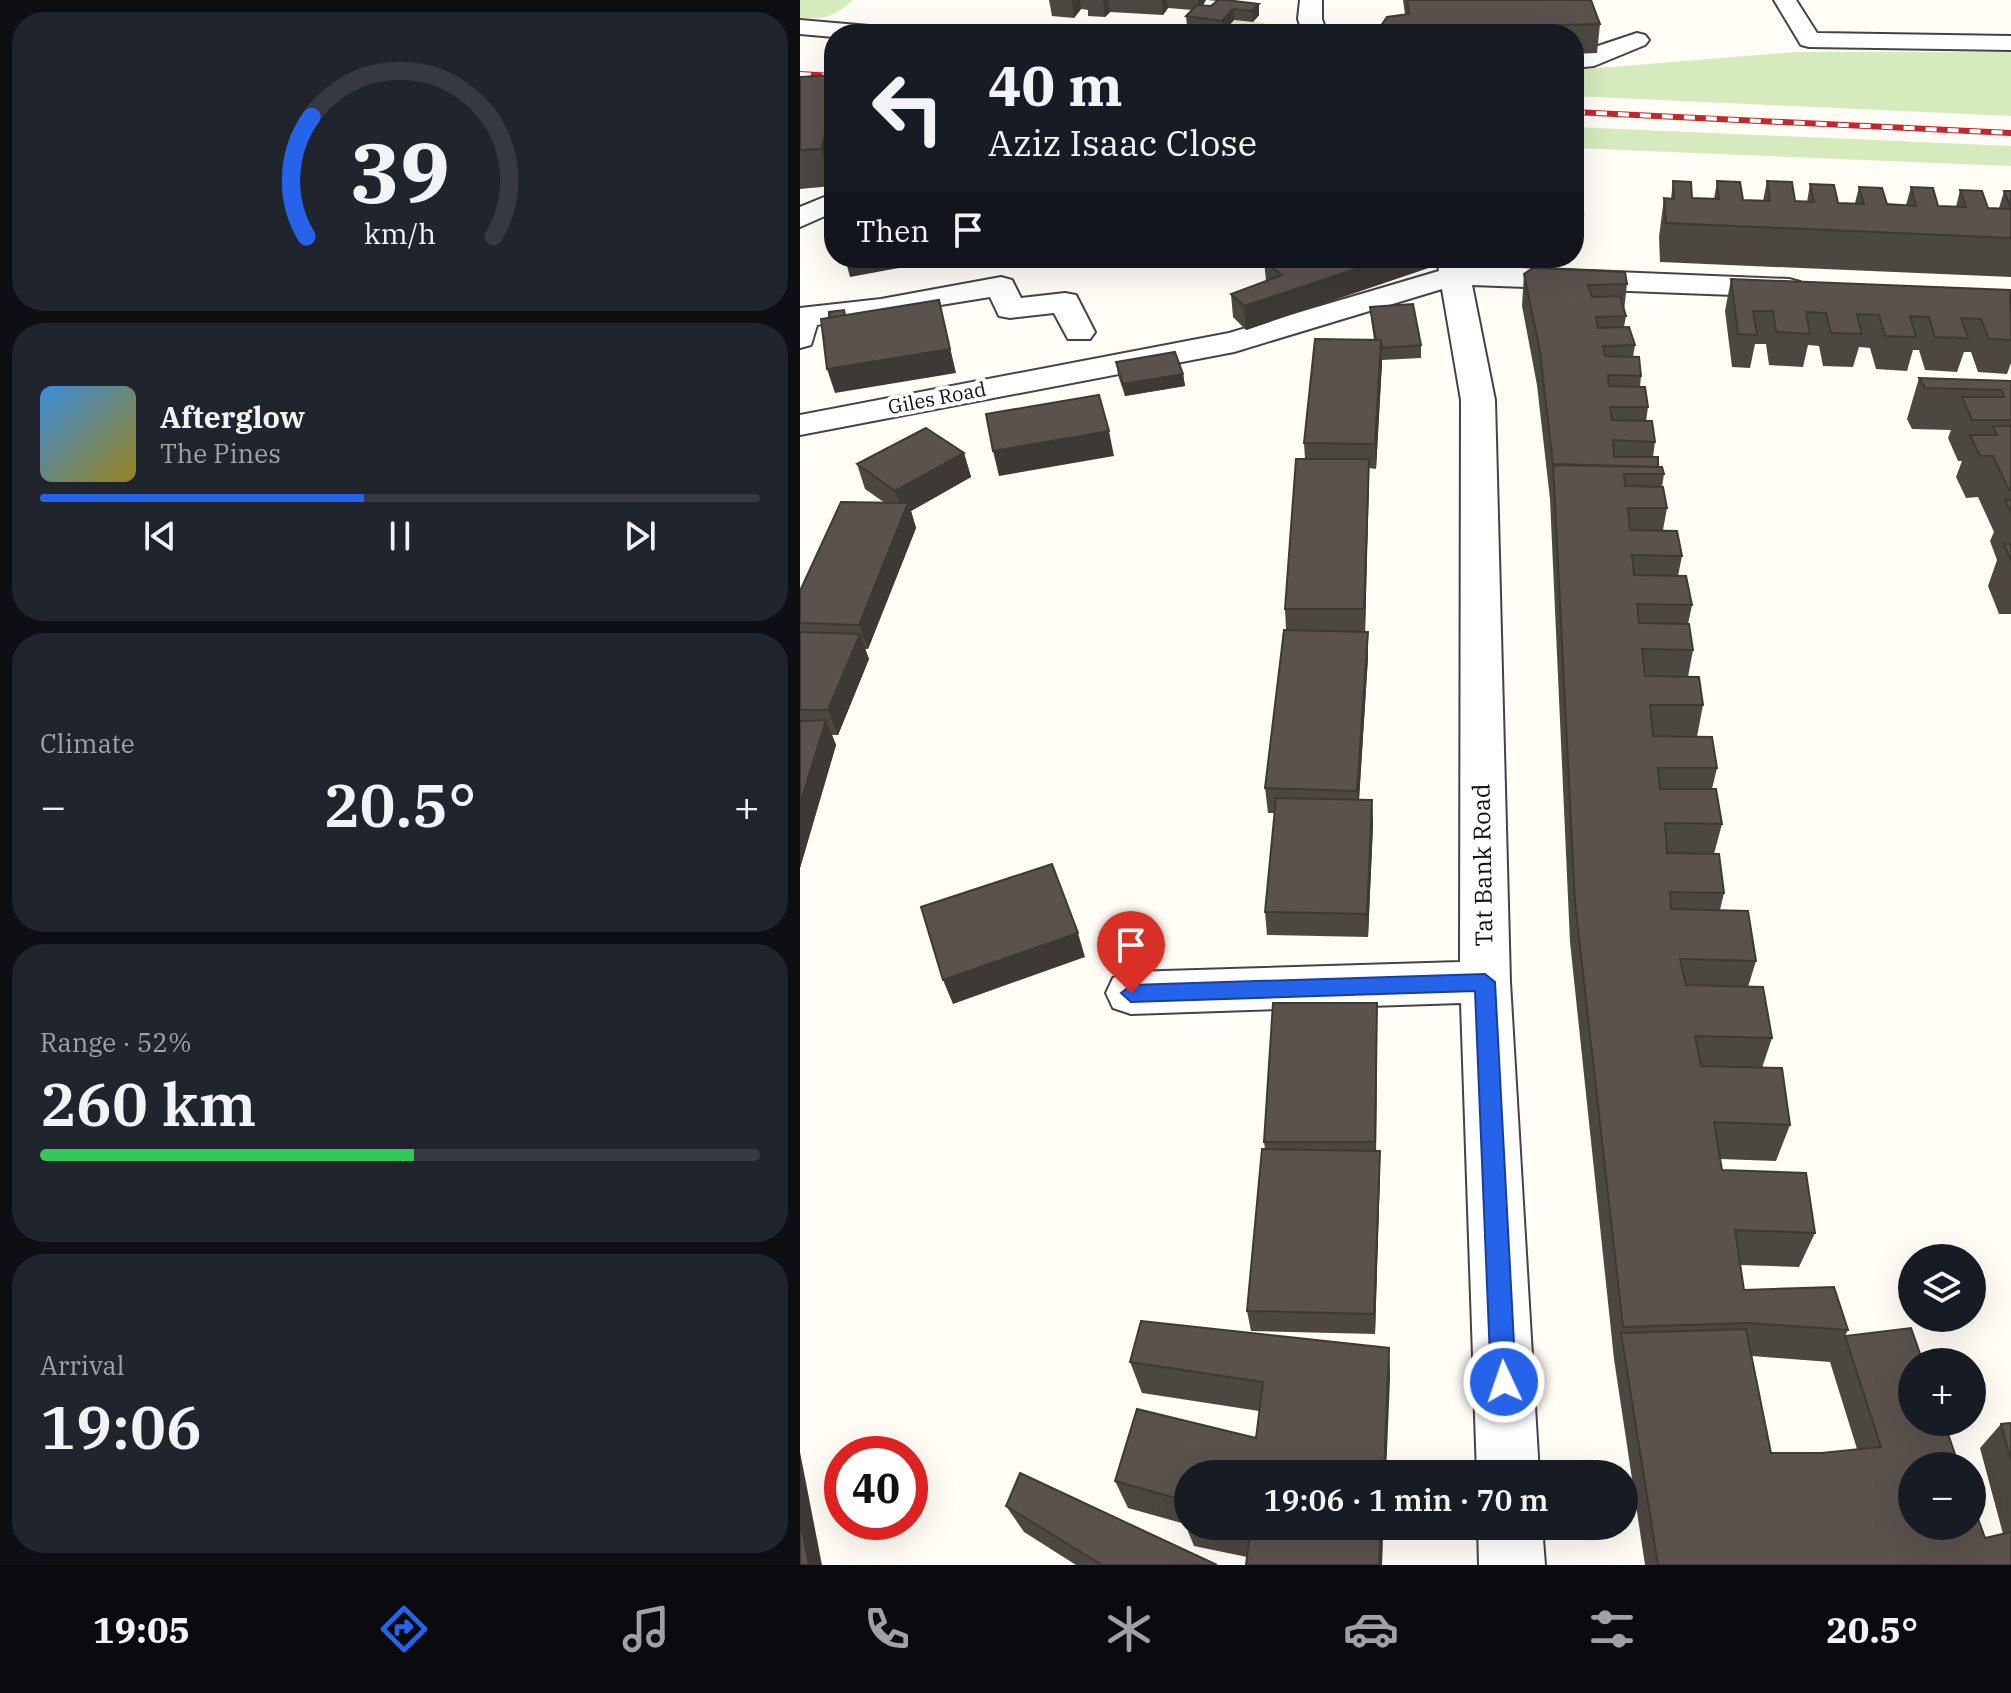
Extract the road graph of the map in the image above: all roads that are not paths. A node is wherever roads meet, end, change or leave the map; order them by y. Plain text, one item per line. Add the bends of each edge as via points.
1 (1311, 0) edge
2 (1785, 0) edge
3 (1312, 24) edge
4 (800, 27) edge
5 (824, 29) edge
6 (824, 34) edge
7 (800, 35) edge
8 (1637, 40) dead end
9 (2011, 43) edge
10 (1584, 61) edge
11 (824, 206) edge
12 (800, 218) edge
13 (824, 232) edge
14 (800, 235) edge
15 (1011, 268) edge
16 (1449, 268) edge
17 (1455, 268) edge
18 (1486, 268) edge
19 (1001, 286) junction
20 (1821, 290) edge
21 (1079, 332) dead end
22 (800, 338) edge
23 (800, 425) edge
24 (1485, 982) junction
25 (1131, 993) dead end
26 (1507, 1460) edge
27 (1511, 1540) edge
28 (1512, 1565) edge

1 - 3 street
2 - 9 street via 1809,40
4 - 5 street
6 - 7 street
8 - 10 street
11 - 12 street
13 - 14 street
15 - 19 street
16 - 23 street, Giles Road via 1234,342
17 - 24 street, Tat Bank Road via 1478,400
18 - 20 street, Giles Road
19 - 21 street via 1010,309 1065,302
19 - 22 street via 802,317
24 - 25 street
24 - 26 street, Tat Bank Road
27 - 28 street

